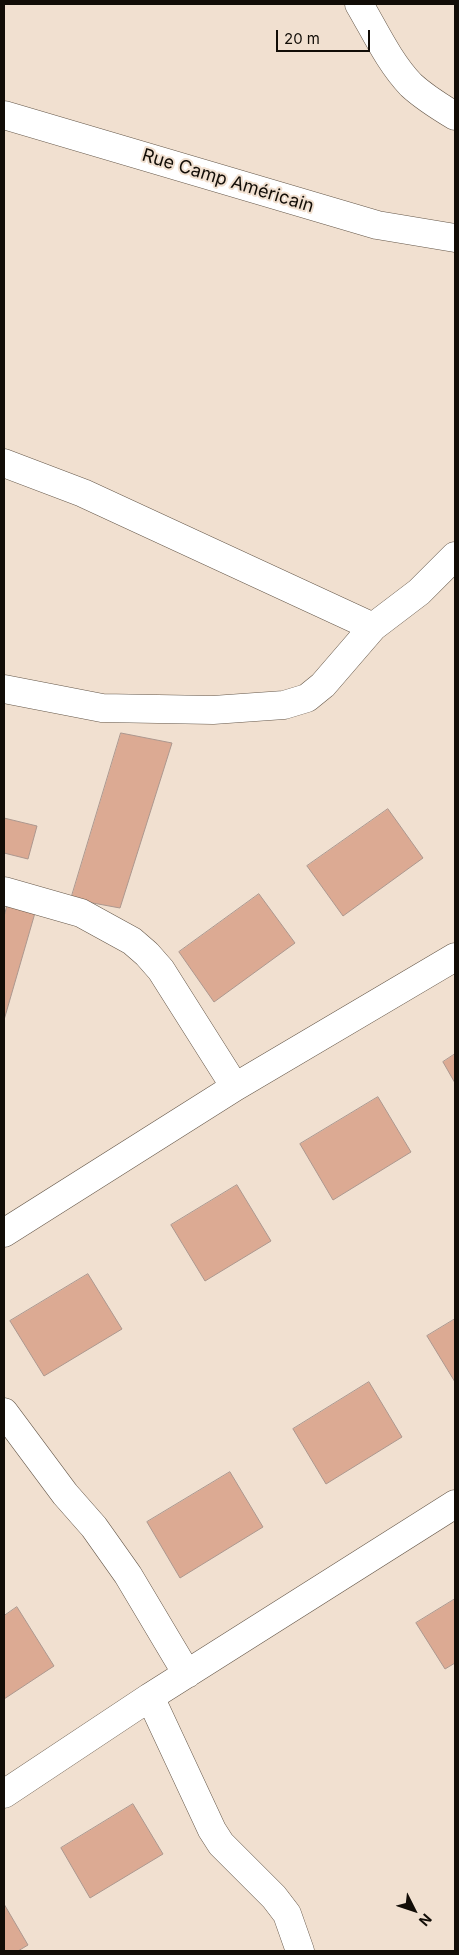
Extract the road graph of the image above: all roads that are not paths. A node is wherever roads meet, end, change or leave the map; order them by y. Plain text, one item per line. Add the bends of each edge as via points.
1 (359, 4) edge
2 (4, 115) edge
3 (455, 116) edge
4 (455, 238) edge
5 (4, 463) edge
6 (455, 556) edge
7 (373, 627) junction
8 (4, 689) edge
9 (4, 891) edge
10 (455, 957) edge
11 (235, 1087) junction
12 (4, 1233) edge
13 (4, 1412) edge
14 (455, 1504) edge
15 (187, 1674) junction
16 (150, 1697) junction
17 (4, 1794) edge
18 (300, 1951) edge

1 - 3 street via 389,57 411,85
2 - 4 street, Rue Camp Américain via 377,225
5 - 7 street via 83,493
6 - 7 street via 420,592
7 - 8 street via 323,685 307,698 284,705 213,710 102,708
9 - 11 street via 80,913 132,941 161,970
10 - 11 street
11 - 12 street
13 - 15 street via 65,1494 100,1534
14 - 15 street
15 - 16 street
16 - 17 street
16 - 18 street via 212,1830 274,1896 287,1914

